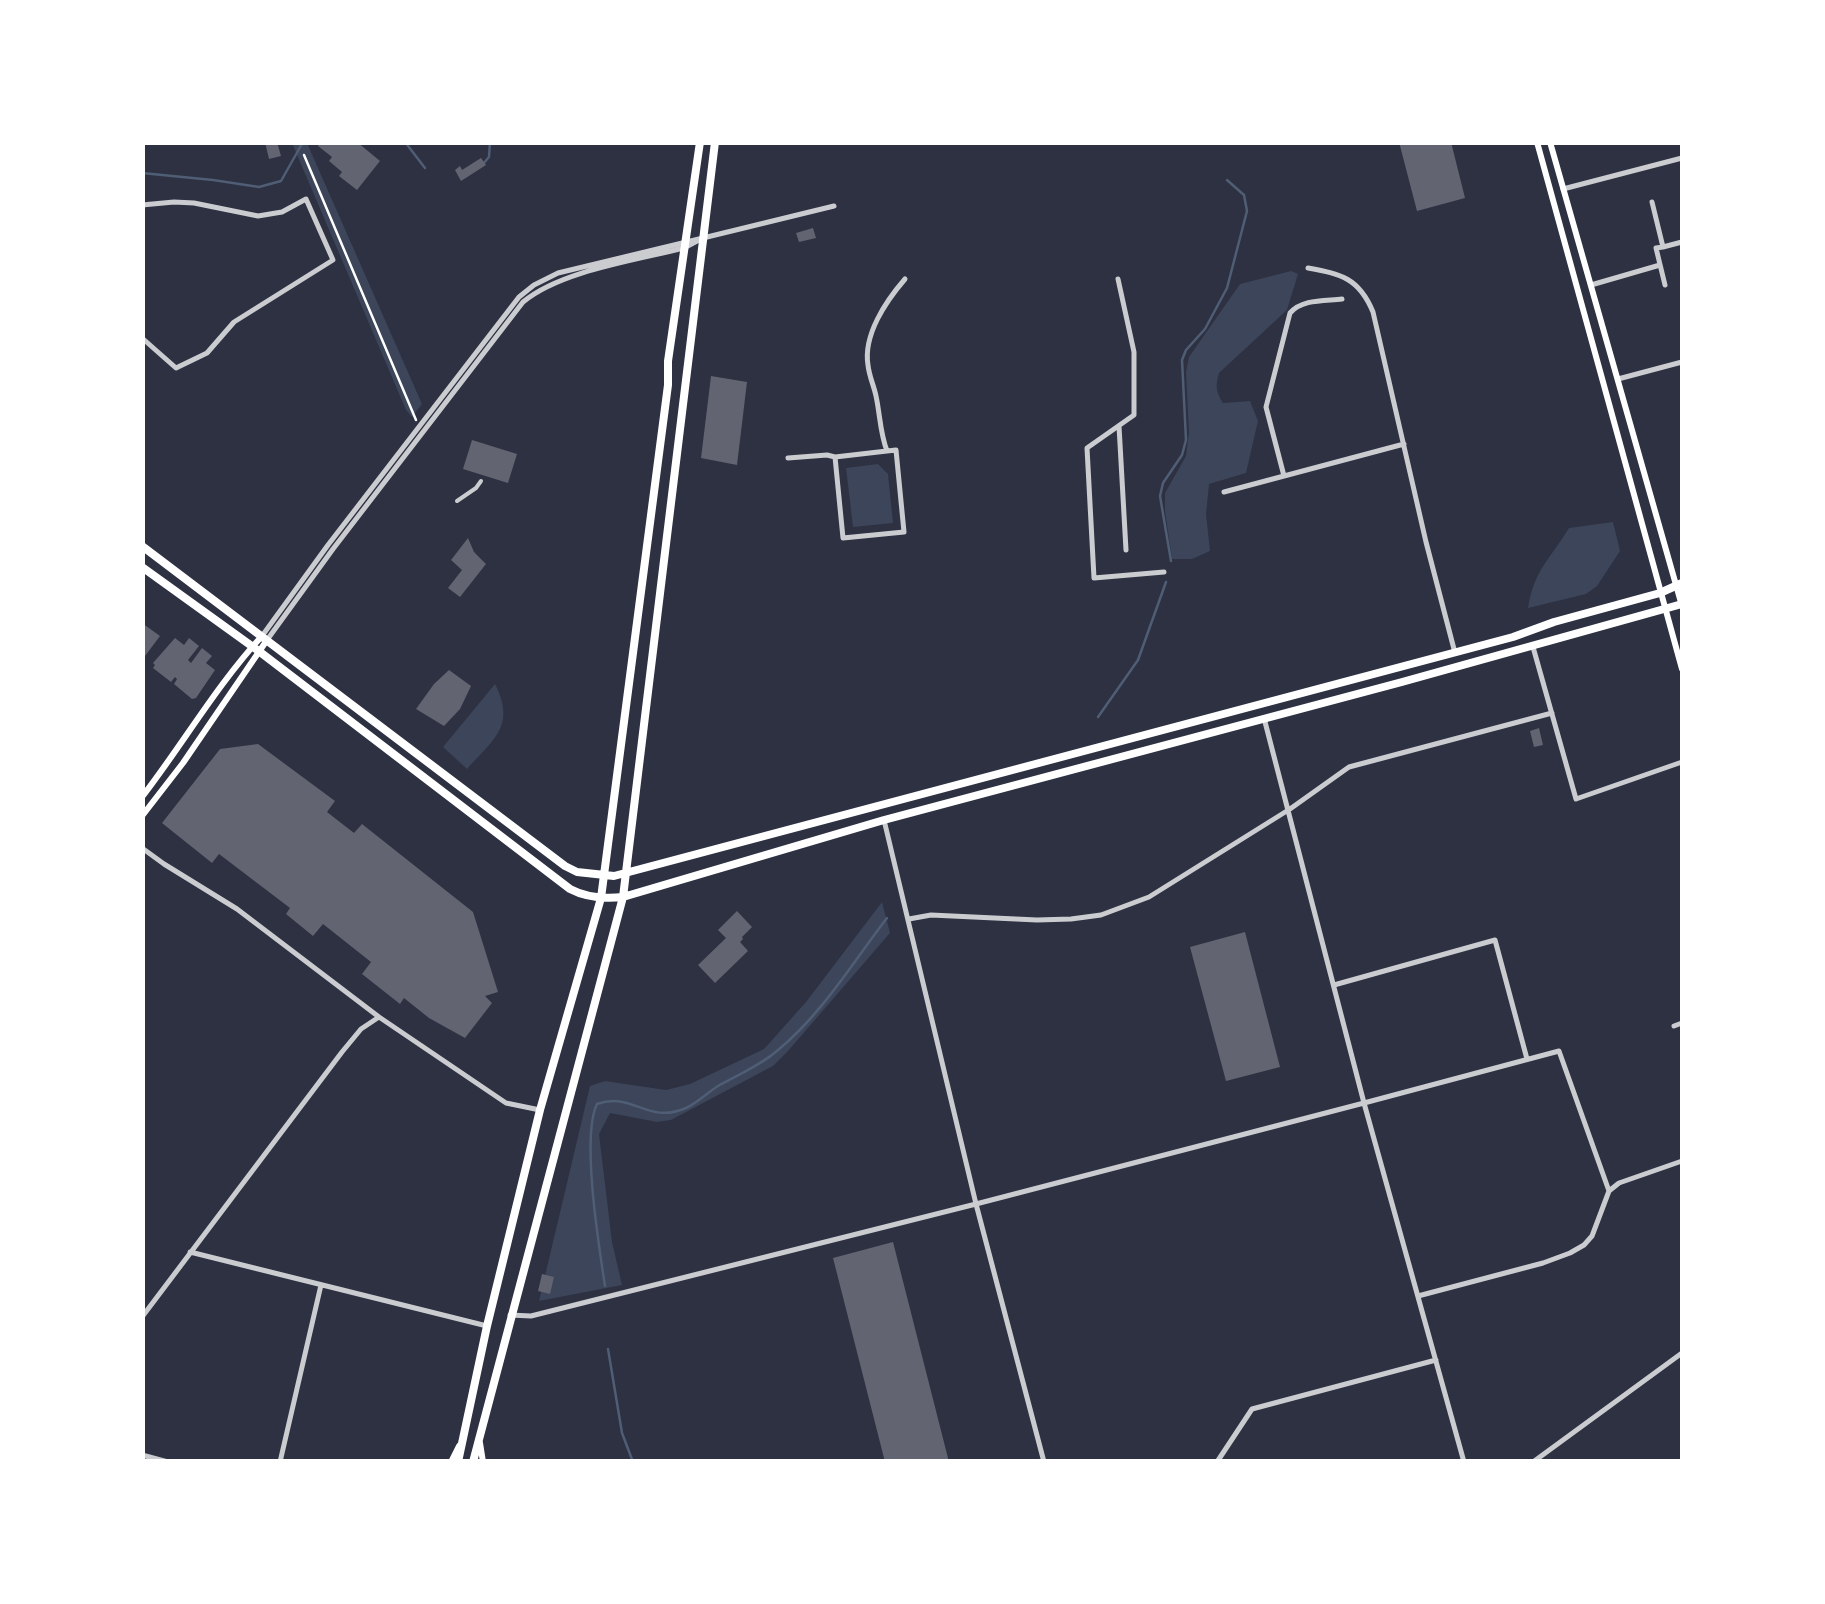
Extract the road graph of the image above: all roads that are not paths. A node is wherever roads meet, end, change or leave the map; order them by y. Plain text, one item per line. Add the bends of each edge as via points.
1 (700, 142) edge
2 (715, 142) edge
3 (1537, 142) edge
4 (1550, 142) edge
5 (1682, 158) edge
6 (1564, 188) junction
7 (1652, 202) dead end
8 (142, 205) edge
9 (834, 206) dead end
10 (703, 238) junction
11 (1682, 242) edge
12 (685, 244) junction
13 (1662, 246) junction
14 (1660, 265) junction
15 (1308, 268) dead end
16 (1118, 279) dead end
17 (905, 280) dead end
18 (1591, 284) junction
19 (1665, 284) dead end
20 (1342, 299) dead end
21 (142, 338) edge
22 (142, 357) edge
23 (1682, 362) edge
24 (142, 365) edge
25 (1618, 379) junction
26 (1119, 426) junction
27 (1405, 444) junction
28 (886, 451) junction
29 (834, 457) junction
30 (788, 458) dead end
31 (1284, 476) junction
32 (481, 481) dead end
33 (1224, 492) dead end
34 (457, 501) dead end
35 (142, 546) edge
36 (1126, 550) dead end
37 (142, 568) edge
38 (1164, 572) dead end
39 (1680, 585) edge
40 (1660, 592) junction
41 (1682, 605) edge
42 (1664, 609) junction
43 (265, 638) junction
44 (1532, 644) junction
45 (256, 649) junction
46 (1455, 653) junction
47 (1682, 669) edge
48 (1552, 713) junction
49 (1264, 718) junction
50 (1682, 762) edge
51 (142, 797) edge
52 (1290, 809) junction
53 (142, 816) edge
54 (884, 820) junction
55 (142, 848) edge
56 (626, 874) junction
57 (605, 876) junction
58 (623, 896) junction
59 (601, 898) junction
60 (908, 918) junction
61 (1334, 985) junction
62 (379, 1017) junction
63 (1682, 1023) edge
64 (1674, 1026) dead end
65 (1527, 1059) junction
66 (1364, 1102) junction
67 (540, 1110) junction
68 (1682, 1160) edge
69 (1609, 1191) junction
70 (976, 1204) junction
71 (190, 1252) junction
72 (321, 1285) junction
73 (1418, 1296) junction
74 (510, 1315) junction
75 (142, 1317) edge
76 (487, 1326) junction
77 (1682, 1353) edge
78 (1436, 1360) junction
79 (142, 1455) edge
80 (168, 1462) edge
81 (280, 1462) edge
82 (454, 1462) edge
83 (478, 1462) edge
84 (1044, 1462) edge
85 (1217, 1462) edge
86 (1464, 1462) edge
87 (1533, 1462) edge

1 - 12 main road
2 - 10 main road
3 - 40 main road
4 - 6 main road
5 - 6 street
6 - 18 main road
7 - 13 street
8 - 21 street via 194,203 258,216 306,198 333,260 234,322 207,353 176,368
9 - 10 street
10 - 12 street
10 - 56 main road
11 - 13 street
12 - 43 street via 560,280 523,302
12 - 43 street via 558,273 528,289
12 - 57 main road
13 - 14 street via 1656,248
14 - 18 street
14 - 19 street
15 - 27 street via 1335,272 1367,297
16 - 26 street via 1134,352 1134,415
17 - 28 street via 868,346
18 - 25 main road
20 - 31 street via 1304,304 1290,313 1266,408
22 - 24 street
23 - 25 street
25 - 39 main road
26 - 36 street
26 - 38 street via 1087,448 1094,578
27 - 31 street
27 - 46 street
28 - 29 street
28 - 29 street via 896,450 904,532 843,538
29 - 30 street
31 - 33 street
32 - 34 street
35 - 43 main road
37 - 45 main road
39 - 40 main road
39 - 41 main road
40 - 42 main road
40 - 46 main road
41 - 42 main road
42 - 44 main road
42 - 47 main road
43 - 45 main road
43 - 57 main road via 565,866
44 - 48 street
44 - 49 main road
45 - 51 main road
45 - 53 main road
45 - 59 main road via 570,889
46 - 56 main road
48 - 50 street via 1576,799
48 - 52 street via 1348,767
49 - 52 street
49 - 54 main road
52 - 60 street via 1149,896 1101,915
52 - 61 street
54 - 58 main road
54 - 60 street
55 - 62 street via 237,909
56 - 57 main road
56 - 58 main road
57 - 59 main road
58 - 59 main road
58 - 74 main road
59 - 67 main road
60 - 70 street
61 - 65 street via 1495,940
61 - 66 street
62 - 67 street via 506,1102
62 - 71 street via 342,1052
63 - 64 street
65 - 66 street
65 - 69 street via 1559,1051
66 - 70 street
66 - 73 street
67 - 76 main road
68 - 69 street
69 - 73 street via 1592,1236 1570,1253
70 - 74 street via 531,1316
70 - 84 street
71 - 72 street
71 - 75 street
72 - 76 street
72 - 81 street
73 - 78 street
74 - 83 main road
76 - 82 main road
77 - 87 street
78 - 85 street via 1252,1409
78 - 86 street
79 - 80 street

